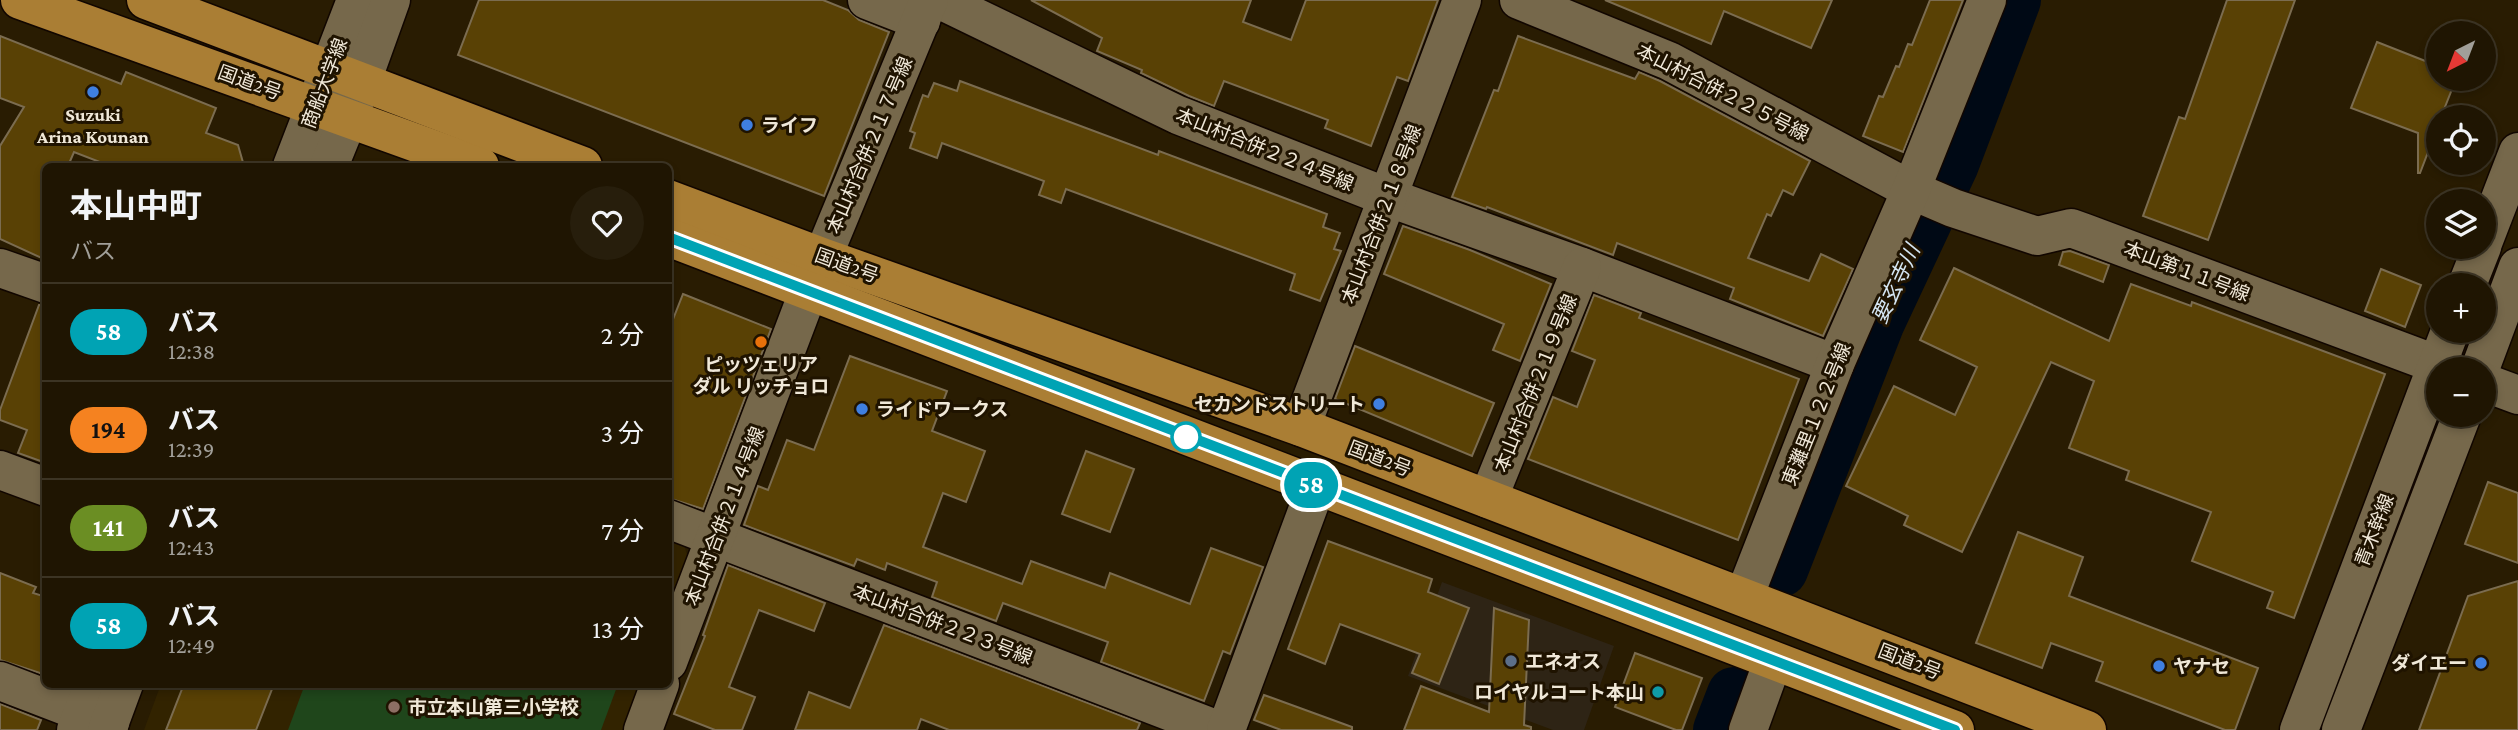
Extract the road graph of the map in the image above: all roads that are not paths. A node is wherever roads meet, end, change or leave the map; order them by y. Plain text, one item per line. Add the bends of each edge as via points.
1 (20, 0) edge
2 (146, 0) edge
3 (356, 0) edge
4 (391, 0) edge
5 (867, 0) edge
6 (1462, 0) edge
7 (1519, 0) edge
8 (1987, 0) edge
9 (930, 7) edge
10 (339, 94) junction
11 (2518, 152) edge
12 (294, 163) edge
13 (329, 163) edge
14 (474, 163) edge
15 (573, 163) edge
16 (1387, 197) junction
17 (1929, 198) junction
18 (672, 201) edge
19 (2496, 209) edge
20 (672, 238) edge
21 (1583, 267) junction
22 (2518, 267) edge
23 (0, 268) edge
24 (816, 274) junction
25 (42, 283) edge
26 (2445, 355) edge
27 (2484, 357) edge
28 (1835, 364) junction
29 (2496, 386) edge
30 (2518, 394) edge
31 (1301, 427) junction
32 (2457, 427) edge
33 (0, 470) edge
34 (42, 486) edge
35 (1316, 487) junction
36 (1488, 499) junction
37 (672, 520) edge
38 (716, 537) junction
39 (1744, 597) junction
40 (672, 652) edge
41 (1773, 661) junction
42 (0, 681) edge
43 (120, 688) edge
44 (659, 688) edge
45 (94, 716) edge
46 (1936, 727) edge
47 (643, 730) edge
48 (1218, 730) edge
49 (1226, 730) edge
50 (1748, 730) edge
51 (2087, 730) edge
52 (2299, 730) edge
53 (2341, 730) edge

1 - 10 highway, 国道2号
2 - 10 highway, 国道2号
3 - 10 street, 商船大学線
4 - 10 street, 商船大学線
5 - 9 street, 本山村合併２２４号線
6 - 16 street, 本山村合併２１８号線
7 - 17 street, 本山村合併２２５号線 via 1669,61
8 - 17 street, 東灘里１２２号線
9 - 16 street, 本山村合併２２４号線 via 1178,115
9 - 24 street, 本山村合併２１７号線
10 - 12 street, 商船大学線
10 - 13 street, 商船大学線
10 - 14 highway, 国道2号
10 - 15 highway, 国道2号
11 - 19 street
16 - 21 street, 本山村合併２２４号線
16 - 31 street, 本山村合併２１８号線
17 - 26 street, 本山第１１号線 via 2037,236 2071,229 2085,233
17 - 28 street, 東灘里１２２号線
18 - 24 highway, 国道2号
20 - 24 highway, 国道2号
21 - 28 street, 本山村合併２２４号線
21 - 36 street, 本山村合併２１９号線
22 - 27 street
23 - 25 street
24 - 31 highway, 国道2号
24 - 35 highway, 国道2号
24 - 38 street, 本山村合併２１４号線
26 - 52 street, 青木幹線
28 - 39 street, 東灘里１２２号線
29 - 30 street
31 - 36 highway, 国道2号
32 - 53 street
33 - 34 street
35 - 41 highway, 国道2号
35 - 49 street
36 - 39 highway, 国道2号
37 - 38 street, 本山村合併２２３号線
38 - 40 street, 本山村合併２１４号線
38 - 48 street, 本山村合併２２３号線
39 - 51 highway, 国道2号
41 - 46 highway, 国道2号
41 - 50 street
42 - 45 street
43 - 45 street
44 - 47 street

